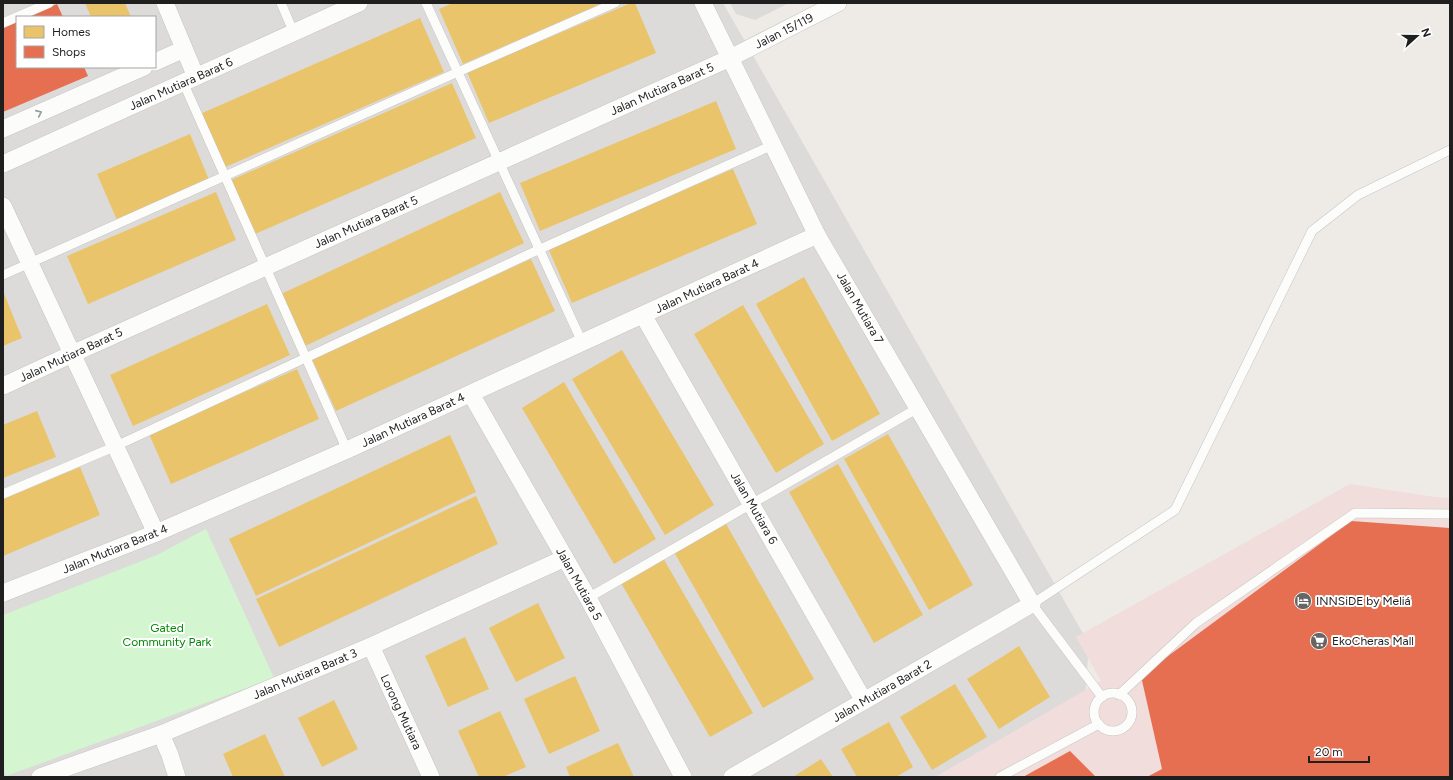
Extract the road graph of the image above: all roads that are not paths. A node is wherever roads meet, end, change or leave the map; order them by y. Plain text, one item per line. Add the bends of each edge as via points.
1 (49, 3) edge
2 (165, 3) edge
3 (281, 3) edge
4 (359, 3) edge
5 (426, 3) edge
6 (615, 3) edge
7 (702, 3) edge
8 (838, 3) edge
9 (19, 16) edge
10 (16, 17) edge
11 (3, 23) edge
12 (294, 33) junction
13 (184, 49) junction
14 (730, 58) junction
15 (156, 62) edge
16 (142, 68) edge
17 (458, 72) junction
18 (190, 79) junction
19 (3, 129) edge
20 (773, 145) junction
21 (1450, 150) edge
22 (499, 162) junction
23 (3, 164) edge
24 (225, 176) junction
25 (3, 206) edge
26 (816, 234) junction
27 (540, 248) junction
28 (30, 263) junction
29 (266, 267) junction
30 (3, 275) edge
31 (643, 316) junction
32 (582, 342) junction
33 (72, 354) junction
34 (307, 357) junction
35 (3, 386) edge
36 (471, 394) junction
37 (918, 408) junction
38 (116, 446) junction
39 (347, 450) junction
40 (3, 494) edge
41 (751, 504) junction
42 (1450, 514) edge
43 (156, 533) junction
44 (565, 558) junction
45 (3, 594) edge
46 (588, 598) junction
47 (1032, 604) junction
48 (371, 646) junction
49 (1119, 694) junction
50 (1102, 697) junction
51 (864, 701) junction
52 (1099, 724) junction
53 (161, 734) junction
54 (40, 777) edge
55 (177, 777) edge
56 (431, 777) edge
57 (683, 777) edge
58 (732, 777) edge
59 (1000, 777) edge

1 - 9 lane
2 - 13 street
3 - 12 lane
4 - 12 street, Jalan Mutiara Barat 6
5 - 17 lane
6 - 17 lane
7 - 14 street, Jalan Mutiara 7
8 - 14 street, Jalan 15/119
10 - 11 lane
12 - 18 street, Jalan Mutiara Barat 6
13 - 15 street
13 - 18 street
14 - 20 street, Jalan Mutiara 7
14 - 22 street, Jalan Mutiara Barat 5
19 -> 16 street
17 - 22 lane
17 - 24 lane
18 - 23 street, Jalan Mutiara Barat 6
18 - 24 lane
20 - 26 street, Jalan Mutiara 7
20 - 27 lane
21 - 47 lane via 1358,195 1312,231 1175,510
22 - 27 lane
22 - 29 street, Jalan Mutiara Barat 5
24 - 28 lane
24 - 29 lane
25 - 28 street
26 - 31 street, Jalan Mutiara Barat 4
26 - 37 street, Jalan Mutiara 7
27 - 32 lane
27 - 34 lane
28 - 30 lane
28 - 33 street
29 - 33 street, Jalan Mutiara Barat 5
29 - 34 lane
31 - 32 street, Jalan Mutiara Barat 4
31 - 41 street, Jalan Mutiara 6
32 - 36 street, Jalan Mutiara Barat 4
33 - 35 street, Jalan Mutiara Barat 5
33 - 38 street
34 - 38 lane
34 - 39 lane
36 - 39 street, Jalan Mutiara Barat 4
36 - 44 street, Jalan Mutiara 5
37 - 41 lane
37 - 47 street, Jalan Mutiara 7
38 - 40 lane
38 - 43 street
39 - 43 street, Jalan Mutiara Barat 4
41 - 46 lane
41 - 51 street, Jalan Mutiara 6
42 - 49 lane via 1355,513 1196,623
43 - 45 street, Jalan Mutiara Barat 4
44 - 46 street, Jalan Mutiara 5
44 - 48 street, Jalan Mutiara Barat 3
46 - 57 street, Jalan Mutiara 5
47 - 50 lane
47 - 51 street, Jalan Mutiara Barat 2
48 - 53 street, Jalan Mutiara Barat 3
48 - 56 street, Lorong Mutiara
49 - 50 lane
49 - 52 lane via 1129,703 1132,715 1130,721 1115,731 1109,731
50 - 52 lane via 1095,707
51 - 58 street, Jalan Mutiara Barat 2
52 - 59 lane
53 - 54 street, Jalan Mutiara Barat 3
53 - 55 street

